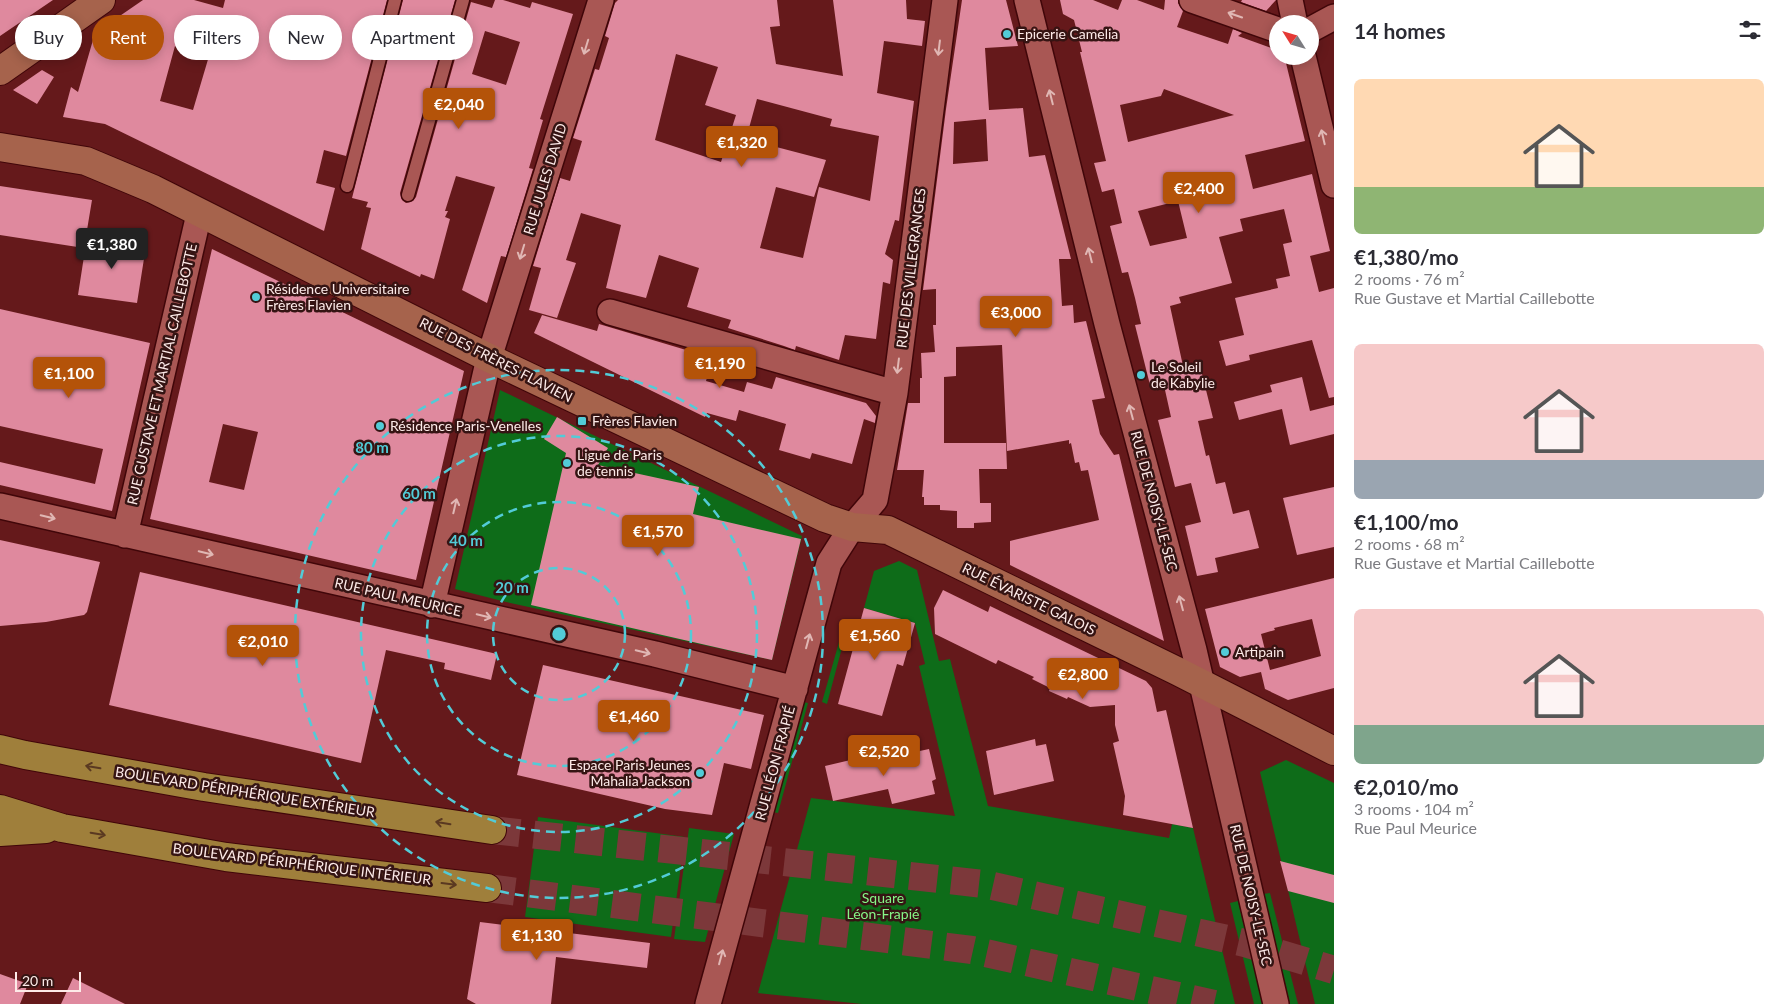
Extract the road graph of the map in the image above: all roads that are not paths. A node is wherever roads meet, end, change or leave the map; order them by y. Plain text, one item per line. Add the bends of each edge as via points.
1 (101, 0) edge
2 (395, 0) edge
3 (462, 0) edge
4 (601, 0) edge
5 (945, 0) edge
6 (1027, 0) edge
7 (1192, 0) edge
8 (1290, 0) edge
9 (1293, 15) edge
10 (1334, 17) edge
11 (1319, 25) edge
12 (1269, 27) edge
13 (1305, 65) edge
14 (0, 71) edge
15 (0, 147) edge
16 (1334, 185) edge
17 (347, 186) dead end
18 (408, 195) dead end
19 (199, 214) junction
20 (610, 312) dead end
21 (489, 358) junction
22 (895, 393) junction
23 (0, 506) edge
24 (852, 527) junction
25 (125, 535) junction
26 (432, 605) junction
27 (1201, 685) junction
28 (795, 688) junction
29 (0, 738) edge
30 (1334, 751) edge
31 (12, 752) edge
32 (0, 809) edge
33 (62, 828) junction
34 (492, 830) tunnel mouth
35 (0, 832) edge
36 (487, 888) tunnel mouth
37 (708, 1004) edge
38 (1276, 1004) edge

1 - 14 street
2 - 17 lane
3 - 18 lane
4 -> 21 street, RUE JULES DAVID
5 -> 22 street, RUE DES VILLEGRANGES
27 -> 6 street, RUE DE NOISY-LE-SEC
12 -> 7 street
8 - 9 street
10 - 11 street
16 -> 13 street
15 - 19 street, RUE DES FRÈRES FLAVIEN via 86,161 153,189
19 - 21 street, RUE DES FRÈRES FLAVIEN
19 - 25 street, RUE GUSTAVE ET MARTIAL CAILLEBOTTE
20 - 22 street
21 - 24 street, RUE DES FRÈRES FLAVIEN via 825,518
26 -> 21 street, RUE JULES DAVID
22 - 24 street, RUE DES VILLEGRANGES via 875,500
23 -> 25 street, RUE PAUL MEURICE
24 - 27 street, RUE ÉVARISTE GALOIS via 888,530
28 -> 24 street, RUE LÉON FRAPIÉ via 829,563
25 -> 26 street, RUE PAUL MEURICE
26 -> 28 street, RUE PAUL MEURICE
27 - 30 street, RUE ÉVARISTE GALOIS
27 - 38 street, RUE DE NOISY-LE-SEC
37 -> 28 street, RUE LÉON FRAPIÉ
29 - 31 highway
34 -> 31 highway, BOULEVARD PÉRIPHÉRIQUE EXTÉRIEUR via 204,787
32 - 33 highway, BOULEVARD PÉRIPHÉRIQUE INTÉRIEUR
33 - 35 highway
33 -> 36 highway, BOULEVARD PÉRIPHÉRIQUE INTÉRIEUR via 226,857

